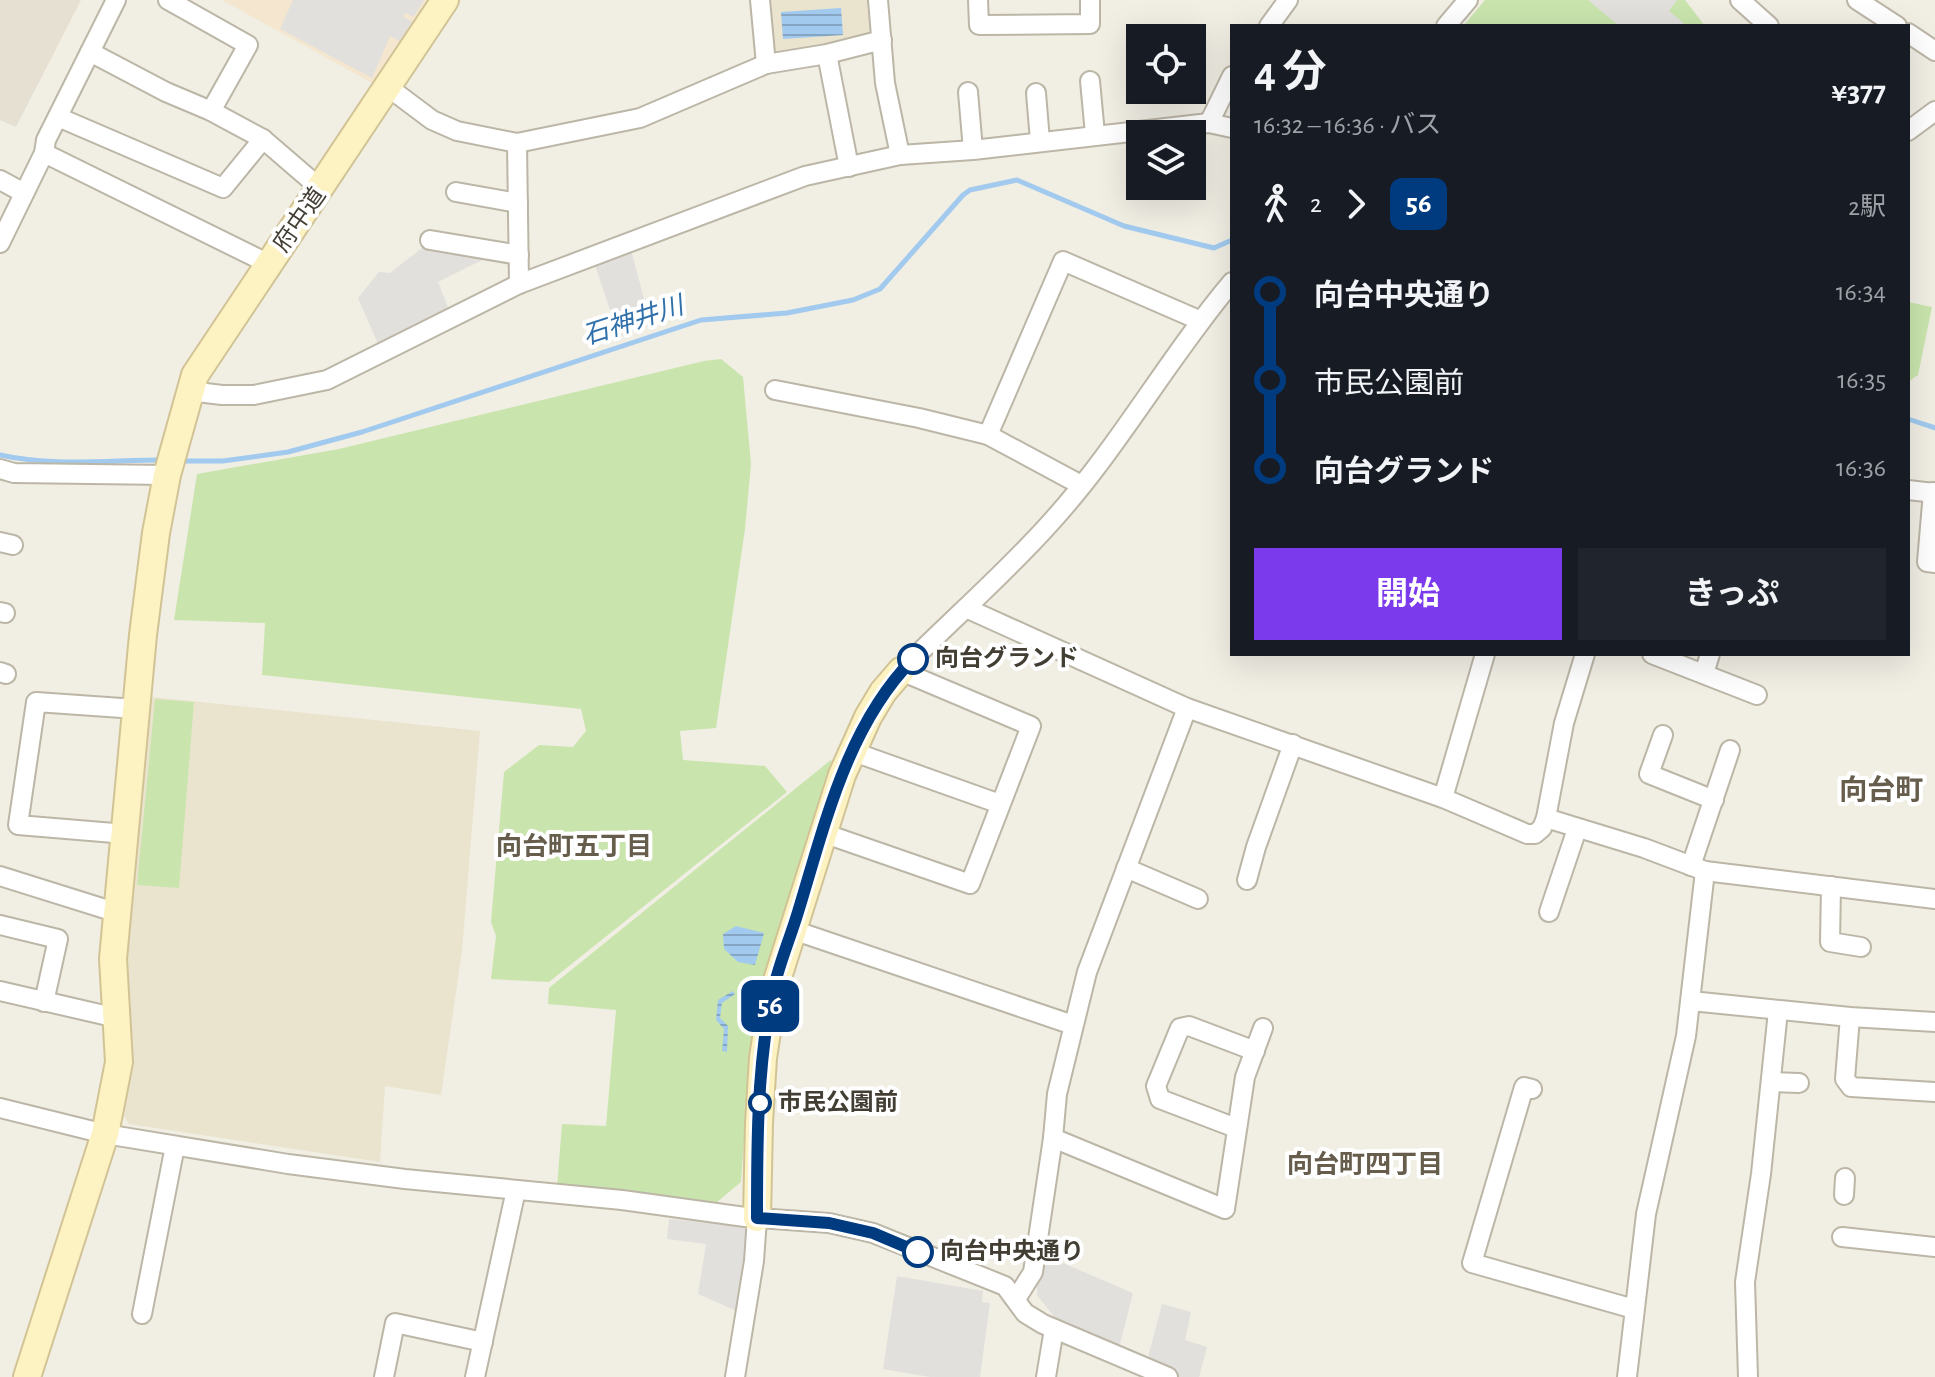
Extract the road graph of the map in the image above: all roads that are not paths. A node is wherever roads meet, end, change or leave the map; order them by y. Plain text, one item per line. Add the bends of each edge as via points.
1 (116, 0) edge
2 (168, 0) edge
3 (445, 0) edge
4 (760, 0) edge
5 (878, 0) edge
6 (978, 0) edge
7 (1090, 0) edge
8 (1288, 0) edge
9 (1468, 0) edge
10 (1740, 0) edge
11 (1857, 0) edge
12 (1270, 24) edge
13 (1448, 24) edge
14 (1767, 24) edge
15 (1894, 24) edge
16 (1910, 34) edge
17 (882, 40) junction
18 (1935, 51) edge
19 (90, 52) junction
20 (827, 54) junction
21 (766, 64) junction
22 (1230, 80) edge
23 (1090, 81) dead end
24 (388, 87) junction
25 (968, 92) dead end
26 (1036, 93) dead end
27 (211, 111) junction
28 (58, 117) junction
29 (1209, 123) junction
30 (1230, 128) edge
31 (1095, 134) junction
32 (263, 139) junction
33 (1040, 141) junction
34 (517, 143) junction
35 (973, 150) junction
36 (44, 153) junction
37 (900, 155) junction
38 (849, 167) junction
39 (0, 180) edge
40 (321, 189) junction
41 (456, 192) dead end
42 (24, 193) junction
43 (518, 203) junction
44 (430, 240) dead end
45 (0, 243) edge
46 (519, 255) junction
47 (269, 264) junction
48 (519, 284) junction
49 (1230, 285) edge
50 (1201, 321) junction
51 (775, 390) dead end
52 (189, 391) junction
53 (988, 435) junction
54 (169, 465) junction
55 (0, 469) edge
56 (1081, 485) junction
57 (1910, 490) edge
58 (1934, 492) edge
59 (1935, 563) edge
60 (966, 608) junction
61 (1484, 656) edge
62 (1579, 656) edge
63 (1657, 656) edge
64 (1709, 656) edge
65 (901, 671) junction
66 (1704, 674) junction
67 (1757, 695) dead end
68 (1187, 708) junction
69 (136, 709) junction
70 (1663, 735) dead end
71 (1293, 744) junction
72 (1730, 750) dead end
73 (851, 751) junction
74 (1443, 798) junction
75 (1714, 800) junction
76 (1000, 804) junction
77 (1546, 818) junction
78 (1577, 829) junction
79 (823, 833) junction
80 (126, 834) junction
81 (1126, 868) junction
82 (1698, 868) junction
83 (0, 876) edge
84 (1247, 880) dead end
85 (1831, 886) junction
86 (1198, 899) dead end
87 (1935, 899) edge
88 (1549, 912) dead end
89 (118, 913) junction
90 (0, 925) edge
91 (793, 930) junction
92 (1861, 947) dead end
93 (0, 991) edge
94 (1691, 1001) junction
95 (44, 1002) junction
96 (1778, 1011) junction
97 (1850, 1017) junction
98 (117, 1018) junction
99 (1935, 1022) edge
100 (1073, 1025) junction
101 (1263, 1028) dead end
102 (1255, 1051) junction
103 (1771, 1082) junction
104 (1799, 1083) dead end
105 (1532, 1089) dead end
106 (1935, 1092) edge
107 (0, 1108) edge
108 (1236, 1128) junction
109 (105, 1134) junction
110 (1053, 1138) junction
111 (175, 1146) junction
112 (516, 1190) junction
113 (757, 1218) junction
114 (1842, 1237) dead end
115 (1935, 1247) edge
116 (1016, 1299) junction
117 (1634, 1309) junction
118 (142, 1314) dead end
119 (1054, 1329) junction
120 (483, 1342) junction
121 (1048, 1376) edge
122 (27, 1377) edge
123 (384, 1377) edge
124 (475, 1377) edge
125 (735, 1377) edge
126 (1168, 1377) edge
127 (1627, 1377) edge
128 (1748, 1377) edge

1 - 19 street
2 - 27 street via 248,45
3 - 24 street, 府中道
4 - 21 street
5 - 17 street
6 - 7 street via 979,25 1090,24
8 - 12 street
9 - 13 street
10 - 14 street
11 - 15 street
16 - 18 street
17 - 20 street
17 - 37 street
19 - 27 street
19 - 28 street
20 - 21 street
20 - 38 street
21 - 34 street via 640,118
22 - 29 street
23 - 31 street
24 - 34 street via 432,120 457,131
24 - 40 street, 府中道
25 - 35 street
26 - 33 street
27 - 32 street
28 - 32 street via 223,188
28 - 36 street
29 - 30 street
29 - 31 street
31 - 33 street
32 - 40 street
33 - 35 street
34 - 43 street
35 - 37 street
36 - 42 street
36 - 47 street
37 - 38 street
38 - 48 street via 805,176
39 - 42 street
40 - 47 street, 府中道
41 - 43 street
42 - 45 street
43 - 46 street
44 - 46 street
46 - 48 street
47 - 52 street, 府中道
48 - 52 street via 327,380 254,395
49 - 50 street
50 - 53 street via 1063,261
50 - 56 street
51 - 53 street
52 - 54 street, 府中道
53 - 56 street
54 - 55 street via 14,473
54 - 69 street, 府中道
56 - 60 street
57 - 58 street
58 - 59 street via 1927,562
60 - 65 street
60 - 68 street
61 - 74 street
62 - 77 street
63 - 66 street
64 - 66 street
65 - 73 street via 883,692
65 - 76 street via 1031,726
66 - 67 street
68 - 71 street
68 - 81 street
69 - 80 street, 府中道
69 - 80 street via 36,702 18,825
70 - 75 street via 1649,774
71 - 74 street
71 - 84 street
72 - 75 street
73 - 76 street
73 - 79 street
74 - 77 street via 1527,834 1535,834
75 - 82 street
76 - 79 street via 970,884
77 - 78 street
78 - 82 street
78 - 88 street
79 - 91 street
80 - 89 street, 府中道
81 - 86 street
81 - 100 street
82 - 85 street
82 - 94 street
83 - 89 street
85 - 87 street
85 - 92 street via 1830,942
89 - 98 street, 府中道 via 113,959
90 - 95 street via 58,939
91 - 100 street
91 - 113 street via 770,1004
93 - 95 street
94 - 96 street
94 - 117 street via 1646,1214
95 - 98 street
96 - 97 street
96 - 103 street
97 - 99 street
97 - 106 street via 1845,1079 1851,1087
98 - 109 street, 府中道 via 119,1062
100 - 110 street
101 - 102 street
102 - 108 street
102 - 108 street via 1189,1026 1180,1028 1156,1086 1160,1099
103 - 104 street
103 - 128 street via 1745,1282
105 - 117 street via 1524,1087 1472,1263
107 - 109 street
108 - 110 street via 1225,1209
109 - 111 street
109 - 122 street, 府中道
110 - 116 street via 1033,1272
111 - 112 street
111 - 118 street
112 - 113 street
112 - 120 street
113 - 116 street via 829,1223 873,1233 1005,1286
113 - 125 street
114 - 115 street
116 - 119 street via 1025,1313
117 - 127 street
119 - 121 street
119 - 126 street
120 - 123 street via 395,1323
120 - 124 street

